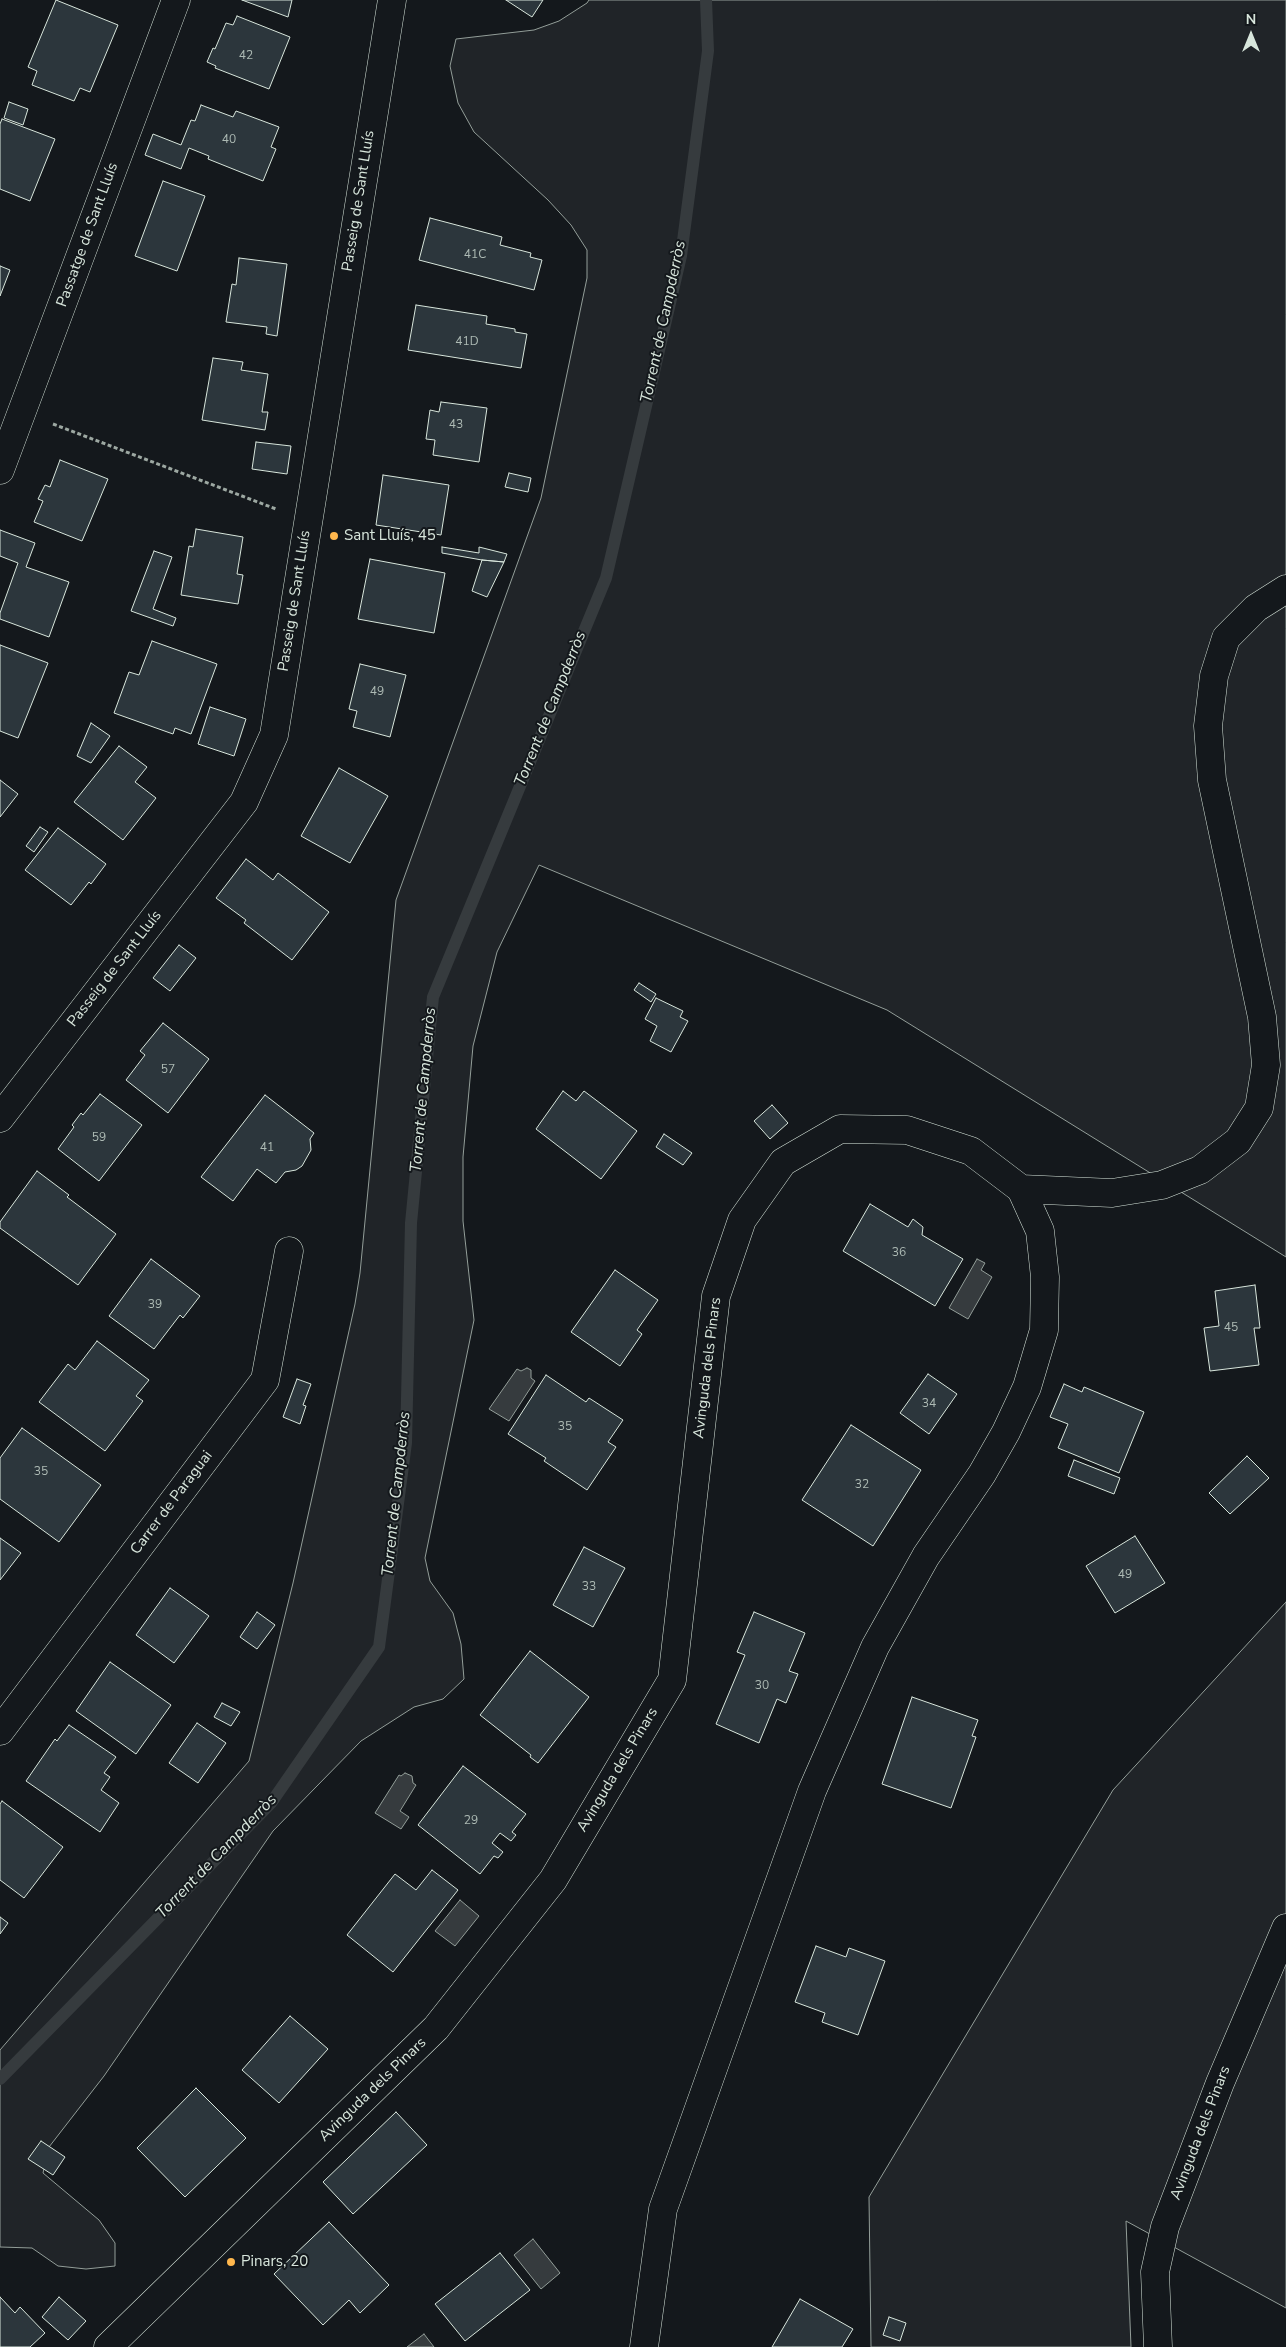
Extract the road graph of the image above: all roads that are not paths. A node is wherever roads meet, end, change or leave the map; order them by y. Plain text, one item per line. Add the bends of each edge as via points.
1 (176, 0) edge
2 (392, 0) edge
3 (0, 470) edge
4 (1286, 589) edge
5 (0, 1118) edge
6 (1021, 1189) junction
7 (289, 1252) dead end
8 (0, 1731) edge
9 (1286, 1928) edge
10 (108, 2347) edge
11 (644, 2347) edge
12 (1158, 2347) edge

1 - 3 street, Passatge de Sant Lluís
2 - 5 street, Passeig de Sant Lluís via 274,735 244,802
4 - 6 street via 1256,608 1226,638 1214,676 1208,726 1212,780 1262,1016 1266,1065 1258,1108 1238,1141 1200,1170 1162,1185 1112,1193
6 - 10 street, Avinguda dels Pinars via 972,1151 907,1130 840,1129 784,1162 742,1220 716,1296 672,1680 553,1880 436,2028
6 - 11 street, Avinguda dels Pinars via 1040,1231 1045,1277 1044,1330 1027,1387 982,1474 926,1556 876,1647 812,1791 663,2209
7 - 8 street, Carrer de Paraguai via 265,1380
9 - 12 street, Avinguda dels Pinars via 1220,2083 1165,2227 1155,2272

